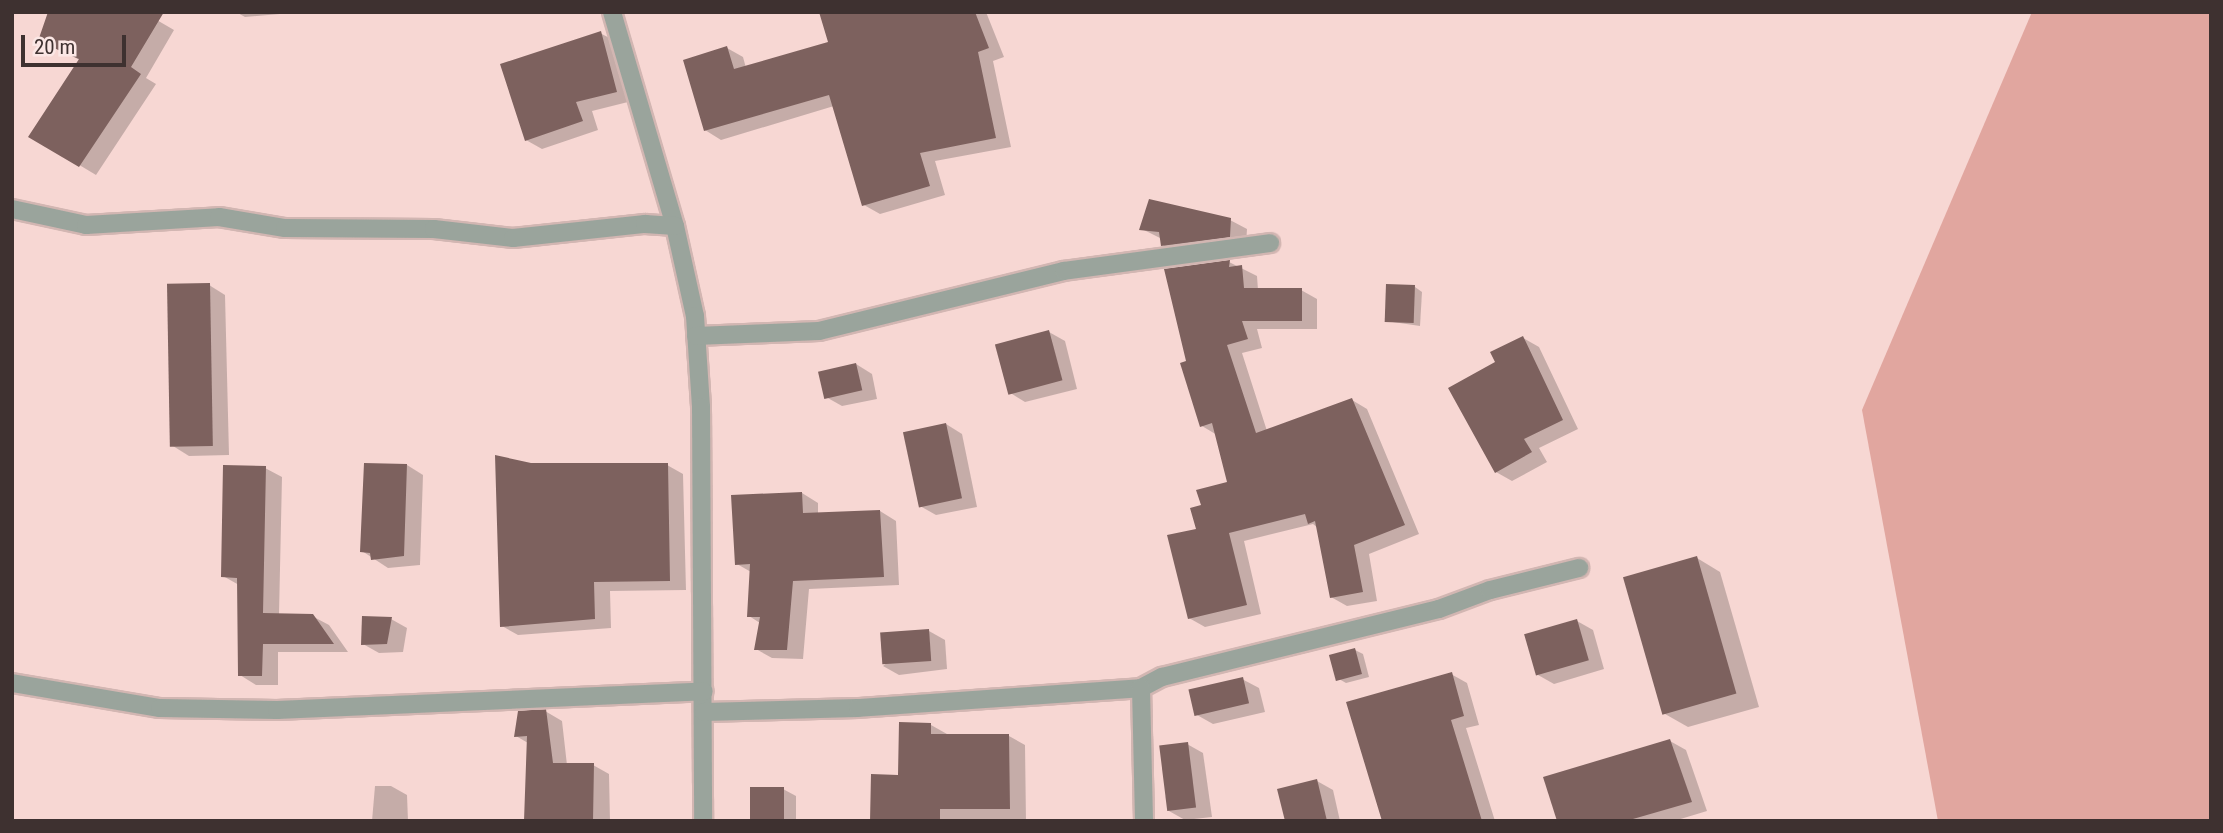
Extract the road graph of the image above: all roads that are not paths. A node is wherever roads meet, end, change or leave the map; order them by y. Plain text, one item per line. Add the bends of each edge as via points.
1 (612, 12) edge
2 (12, 209) edge
3 (675, 226) junction
4 (1270, 243) dead end
5 (696, 336) junction
6 (1579, 568) dead end
7 (12, 683) edge
8 (1141, 688) junction
9 (704, 691) junction
10 (704, 712) junction
11 (703, 821) edge
12 (1144, 821) edge

1 - 3 street
2 - 3 street via 86,225 219,217 285,228 434,229 513,238 645,224
3 - 5 street
4 - 5 street via 1064,271 819,331
5 - 9 street
6 - 8 street via 1490,590 1438,609 1162,677
7 - 9 street via 160,708 277,710
8 - 10 street via 858,708
8 - 12 street
9 - 10 street
10 - 11 street

